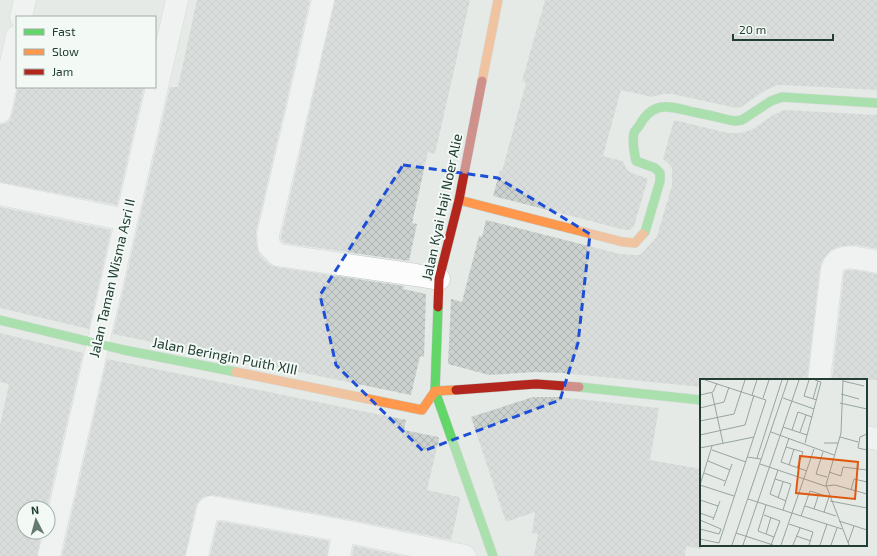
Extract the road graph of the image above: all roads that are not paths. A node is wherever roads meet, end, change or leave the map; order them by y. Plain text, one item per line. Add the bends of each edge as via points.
1 (25, 0) edge
2 (177, 0) edge
3 (323, 0) edge
4 (498, 0) edge
5 (21, 16) edge
6 (16, 40) edge
7 (877, 102) edge
8 (0, 112) edge
9 (0, 194) edge
10 (458, 200) junction
11 (126, 220) junction
12 (877, 262) edge
13 (439, 279) junction
14 (0, 320) edge
15 (97, 343) junction
16 (819, 379) edge
17 (435, 391) junction
18 (700, 400) edge
19 (867, 437) edge
20 (877, 439) edge
21 (344, 531) junction
22 (49, 556) edge
23 (197, 556) edge
24 (339, 556) edge
25 (465, 556) edge
26 (493, 556) edge

1 - 5 street
2 - 11 street, Jalan Taman Wisma Asri II
3 - 13 street via 268,235 269,246 278,255
4 - 10 street, Jalan Kyai Haji Noer Alie
6 - 8 street
7 - 10 street via 782,97 743,120 736,121 669,106 655,108 641,121 634,136 636,161 655,168 660,173 645,232 636,243 623,242
9 - 11 street
10 - 13 street, Jalan Kyai Haji Noer Alie
11 - 15 street, Jalan Taman Wisma Asri II
12 - 16 street via 847,257 835,263 832,269
13 - 17 street, Jalan Kyai Haji Noer Alie
14 - 15 street, Jalan Beringin Puith XIII
15 - 17 street, Jalan Beringin Puith XIII via 422,410
15 - 22 street, Jalan Taman Wisma Asri II
17 - 18 street via 536,384
17 - 26 street, Jalan Kyai Haji Noer Alie
19 - 20 street
21 - 23 street via 211,507 208,509
21 - 24 street
21 - 25 street

